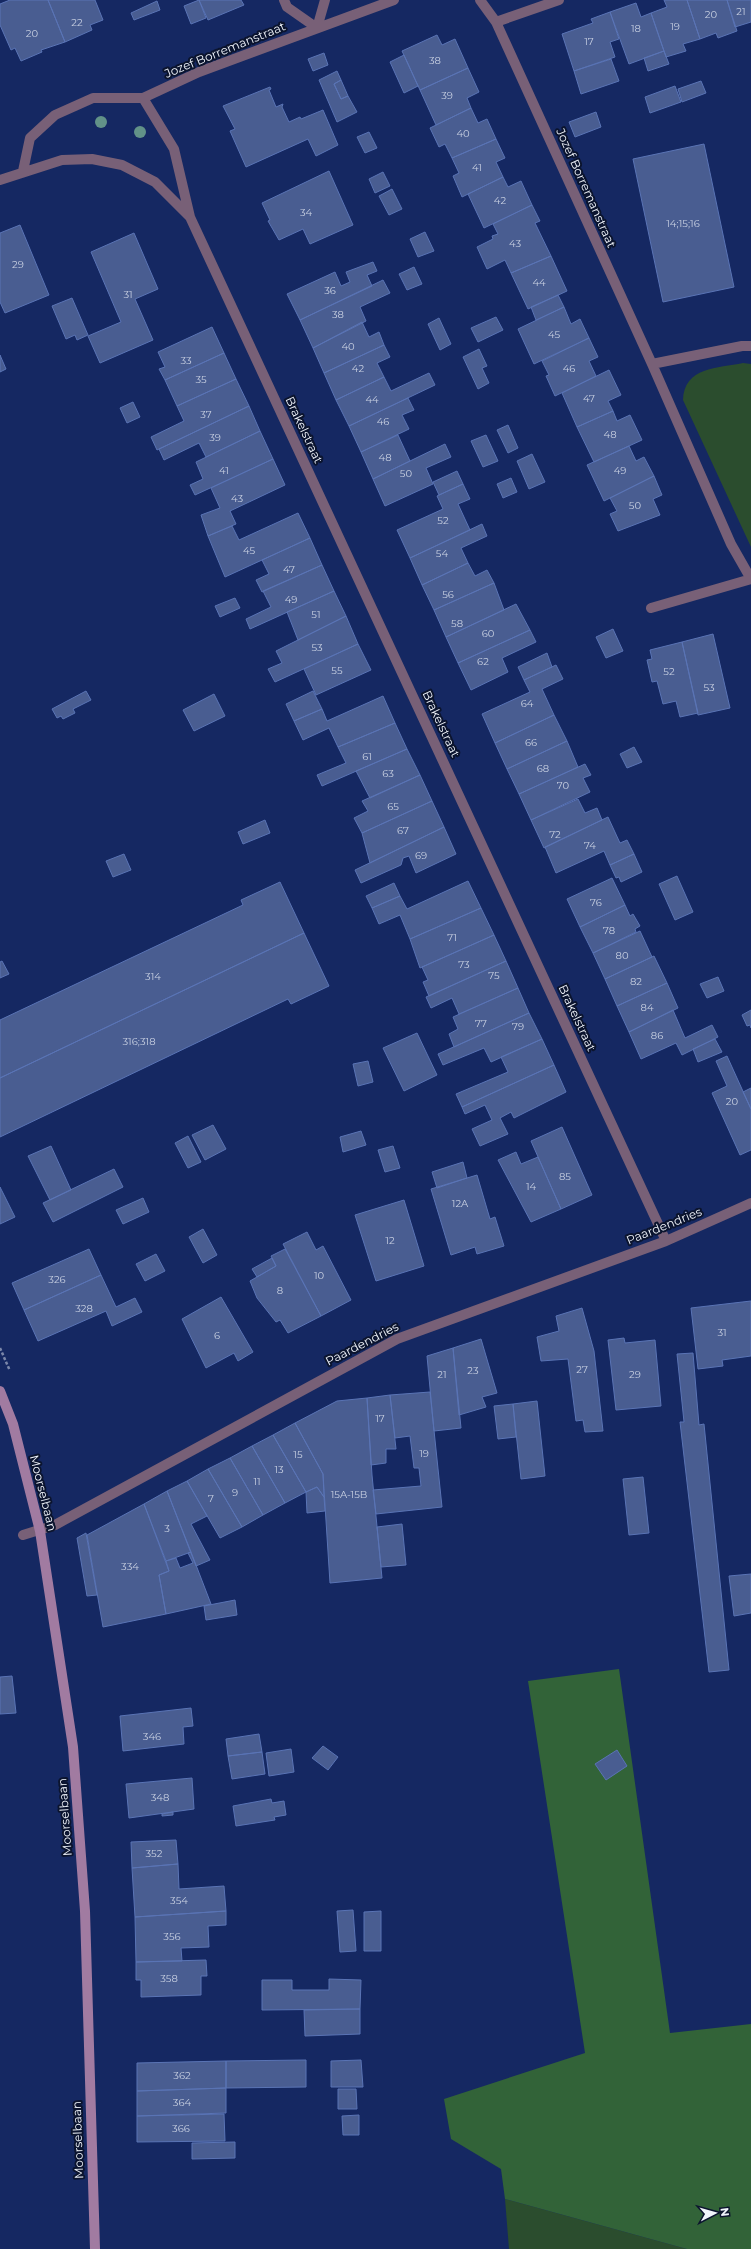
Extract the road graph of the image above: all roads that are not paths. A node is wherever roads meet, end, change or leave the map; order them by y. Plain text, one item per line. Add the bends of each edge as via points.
1 (284, 0) edge
2 (325, 0) edge
3 (394, 0) edge
4 (480, 0) edge
5 (559, 0) edge
6 (496, 22) junction
7 (317, 28) junction
8 (143, 98) junction
9 (23, 171) junction
10 (0, 180) edge
11 (190, 217) junction
12 (751, 346) edge
13 (652, 364) junction
14 (751, 579) edge
15 (651, 608) dead end
16 (751, 1203) edge
17 (666, 1241) junction
18 (0, 1391) edge
19 (40, 1531) junction
20 (23, 1535) dead end
21 (95, 2249) edge

1 - 7 street, Jozef Borremanstraat via 287,7
2 - 7 street
3 - 7 street, Jozef Borremanstraat
4 - 6 street, Jozef Borremanstraat
5 - 6 street
6 - 13 street, Jozef Borremanstraat
7 - 8 street, Jozef Borremanstraat via 199,72
8 - 9 street via 93,98 55,115 30,138
8 - 11 street, Brakelstraat via 174,149
9 - 10 street, Brakelstraat
9 - 11 street, Brakelstraat via 62,160 92,159 122,165 155,182
11 - 17 street, Brakelstraat
12 - 13 street
13 - 14 street, Jozef Borremanstraat via 731,544
14 - 15 street, Jozef Borremanstraat
16 - 17 street, Paardendries
17 - 19 street, Paardendries via 397,1339
18 - 19 main road, Moorselbaan via 13,1424
19 - 20 street, Paardendries
19 - 21 main road, Moorselbaan via 73,1746 85,1911

